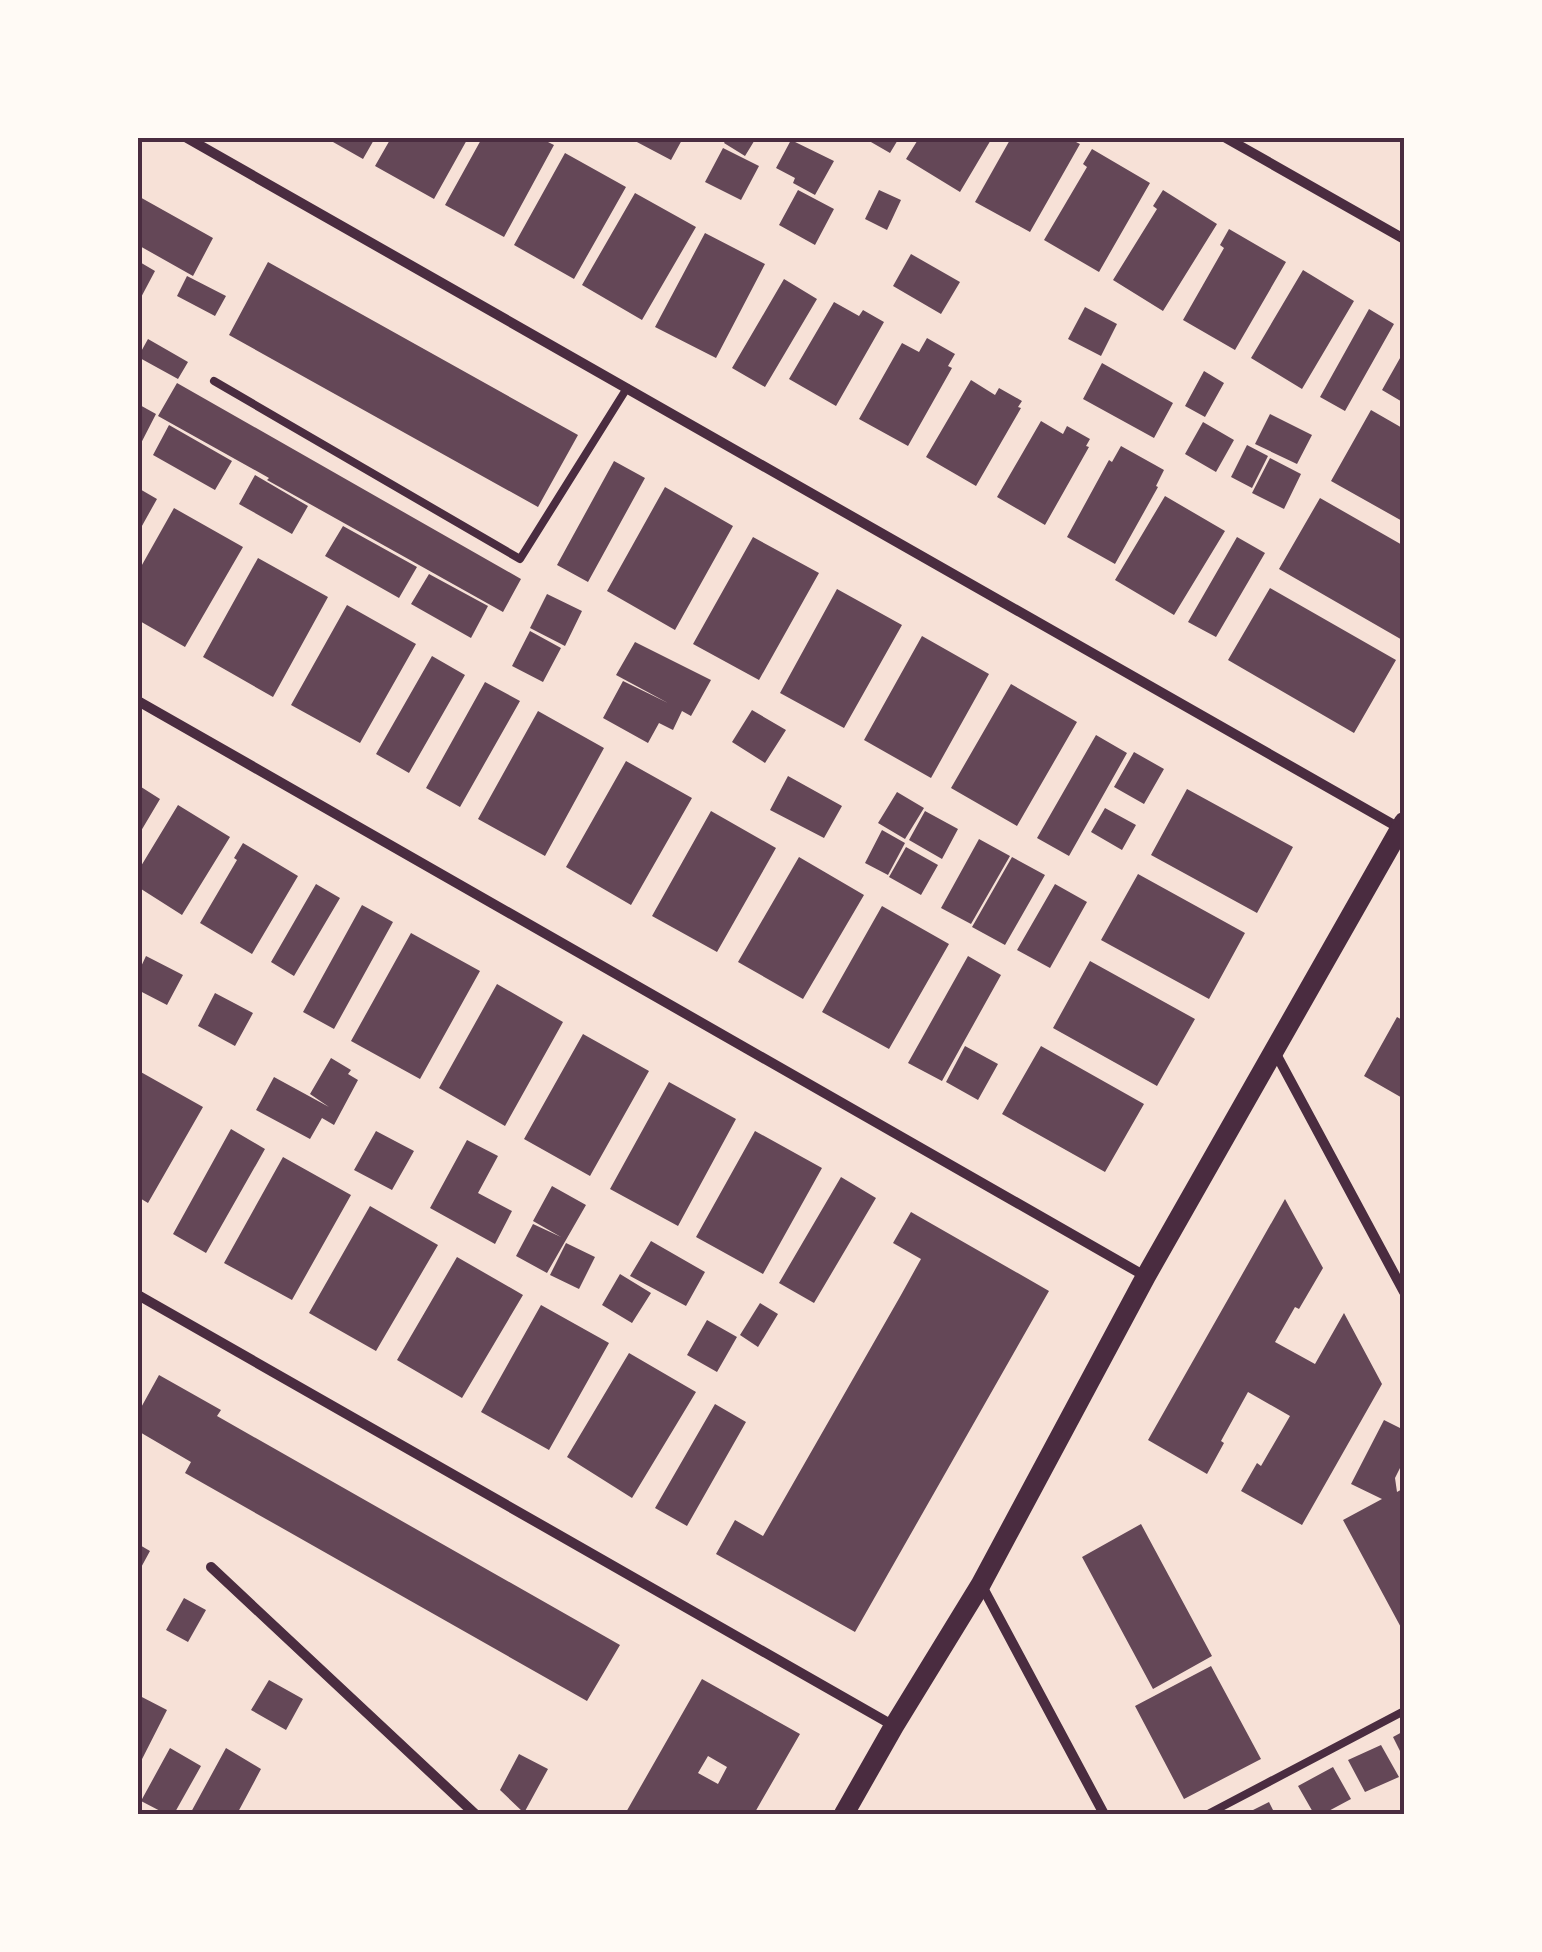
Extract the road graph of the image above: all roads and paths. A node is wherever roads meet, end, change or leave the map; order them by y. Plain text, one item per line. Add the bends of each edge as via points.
1 (186, 138) edge
2 (1226, 138) edge
3 (1404, 239) edge
4 (214, 380) dead end
5 (626, 388) junction
6 (138, 701) edge
7 (1403, 826) edge
8 (1274, 1051) junction
9 (1146, 1276) junction
10 (1404, 1292) edge
11 (138, 1295) edge
12 (211, 1567) dead end
13 (981, 1584) junction
14 (1404, 1710) edge
15 (894, 1726) junction
16 (475, 1814) edge
17 (844, 1814) edge
18 (1104, 1814) edge
19 (1208, 1814) edge

1 - 5 street
2 - 3 street
4 - 5 lane via 520,559
5 - 7 street
6 - 9 street
7 - 8 main road
8 - 9 main road
8 - 10 street
9 - 13 main road
11 - 15 street
12 - 16 street
13 - 15 main road
13 - 18 street
14 - 19 lane
15 - 17 main road

